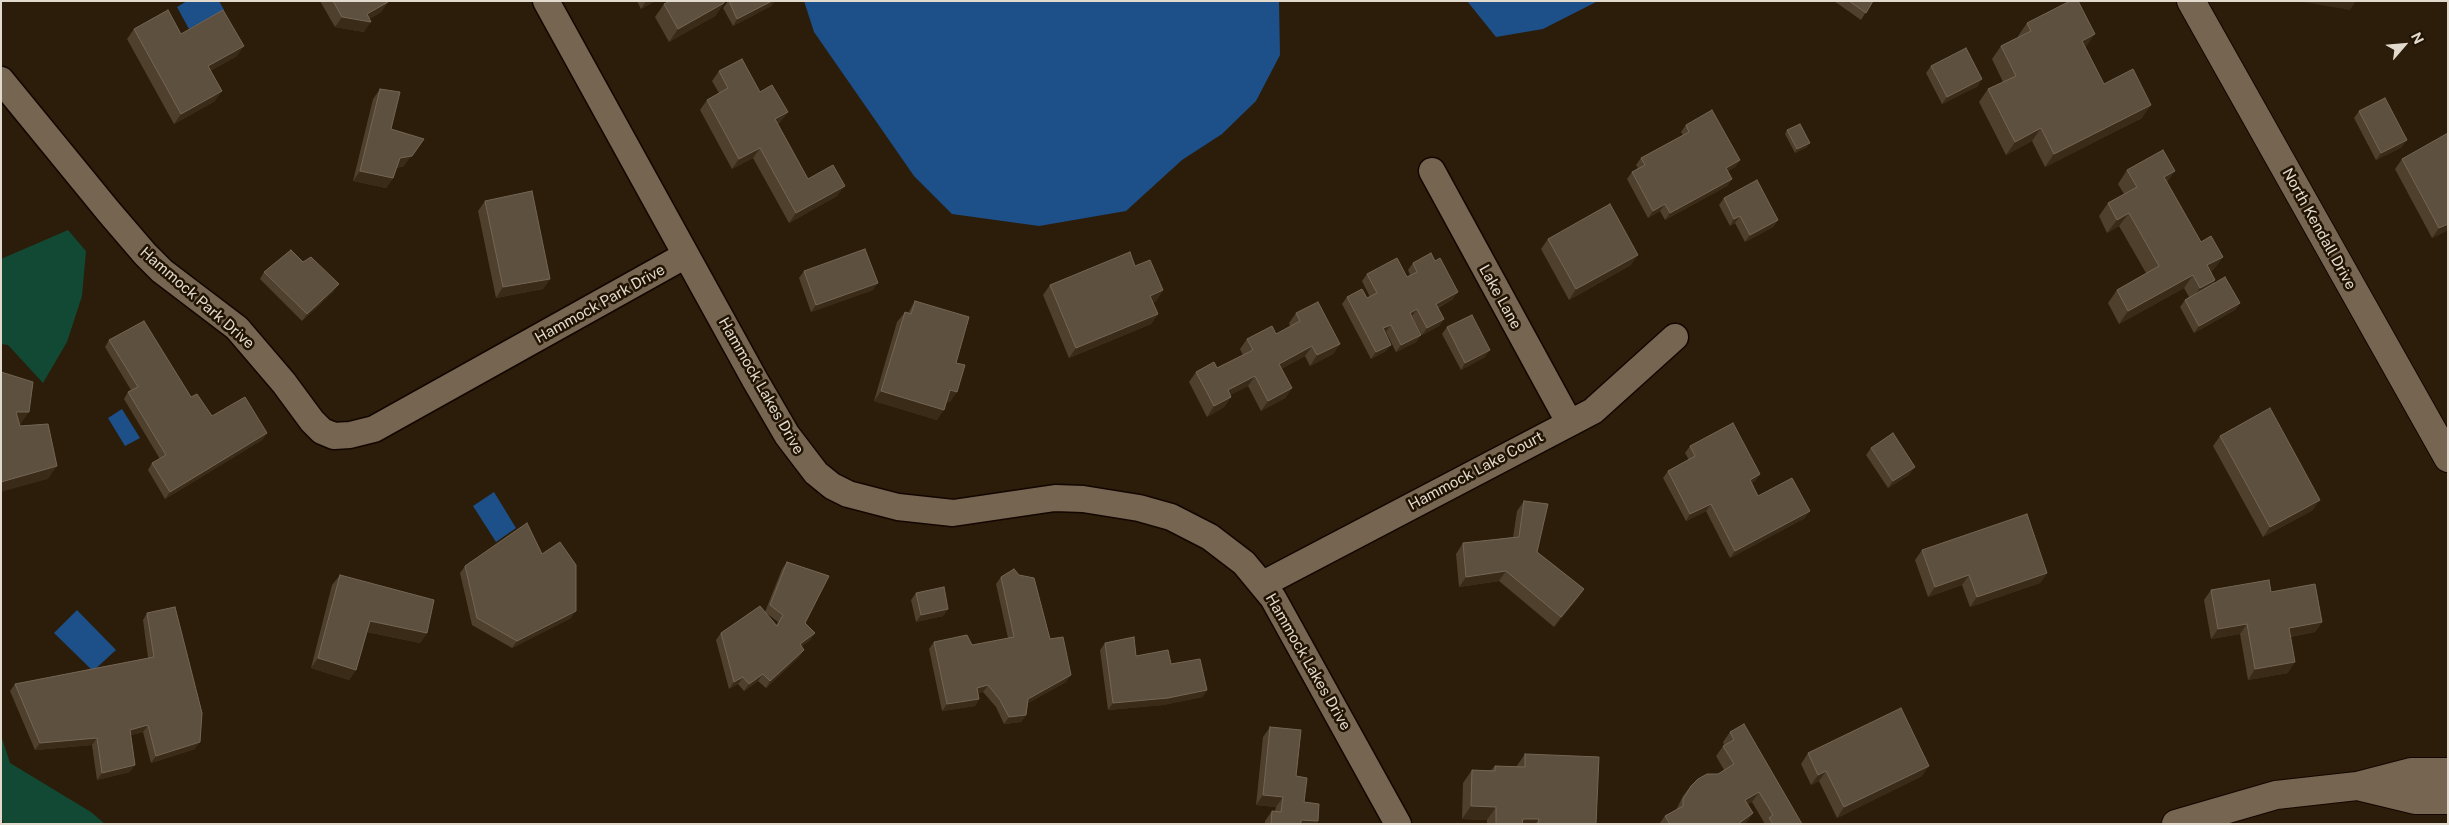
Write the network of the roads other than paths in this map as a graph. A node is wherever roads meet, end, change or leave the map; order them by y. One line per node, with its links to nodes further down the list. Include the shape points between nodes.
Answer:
1 (546, 1): 5 (street, Hammock Lakes Drive)
2 (2191, 1): 8 (street, North Kendall Drive)
3 (1, 80): 5 (street, Hammock Park Drive, via 145,254 237,328 312,421 322,431 334,436 374,429)
4 (1432, 171): 7 (street, Lake Lane)
5 (686, 256): 9 (street, Hammock Lakes Drive, via 787,435 804,459 832,486 867,500 931,512 968,512 1055,498 1139,508 1171,518 1210,538 1244,563)
6 (1675, 337): 7 (street, Hammock Lake Court, via 1593,411)
7 (1568, 422): 9 (street, Hammock Lake Court)
8 (2448, 458)
9 (1263, 584): 13 (street, Hammock Lakes Drive, via 1288,622)
10 (2448, 772): 11 (street, via 2411,772)
11 (2357, 786): 12 (street, via 2415,800); 14 (street, via 2276,795)
12 (2448, 800)
13 (1398, 824)
14 (2176, 824)

